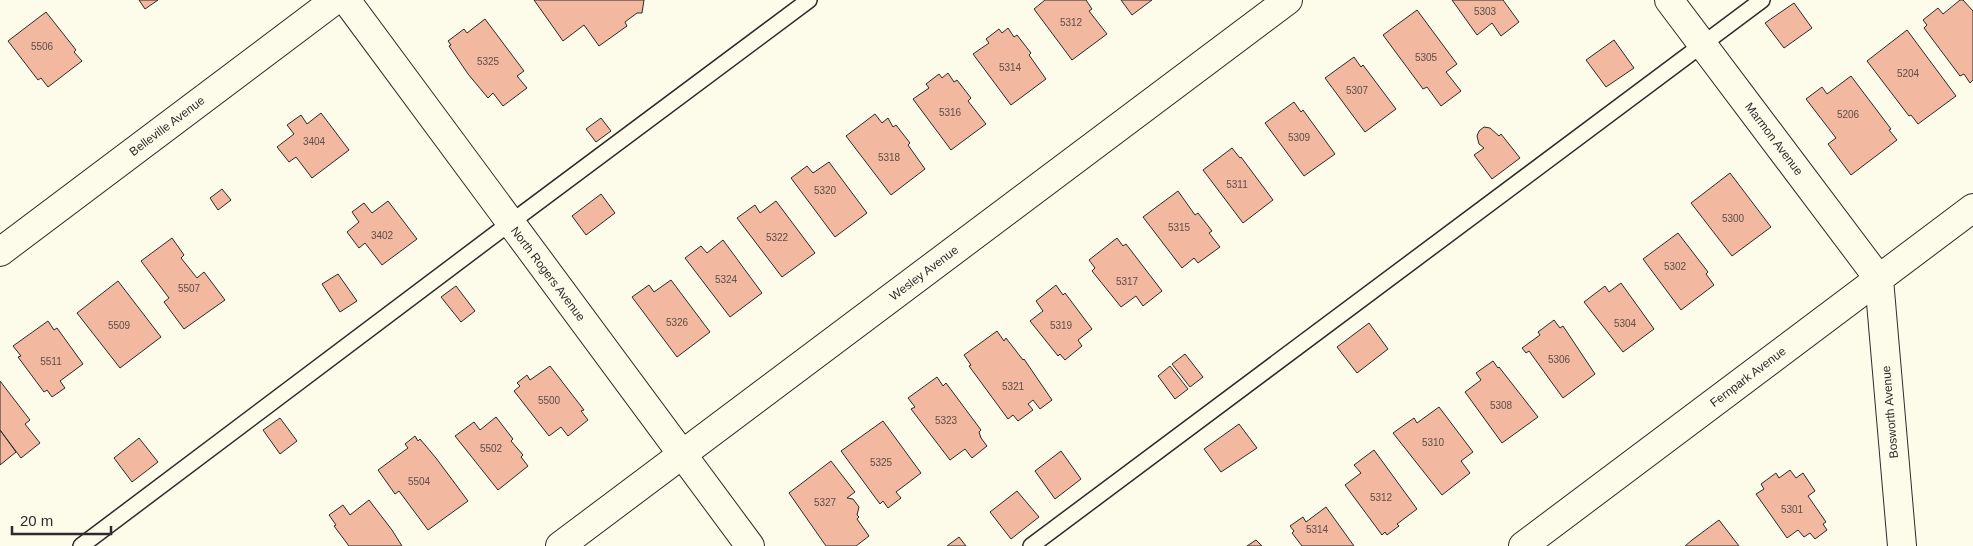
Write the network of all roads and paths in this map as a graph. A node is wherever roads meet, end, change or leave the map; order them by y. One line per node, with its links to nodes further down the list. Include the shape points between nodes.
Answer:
1 (335, 0): 10 (street, Belleville Avenue)
2 (346, 0): 9 (street, North Rogers Avenue)
3 (809, 0): 9 (lane)
4 (1288, 0): 12 (street, Wesley Avenue)
5 (1669, 0): 7 (street, Marmon Avenue)
6 (1762, 0): 7 (lane)
7 (1703, 44): 11 (street, Marmon Avenue); 16 (lane)
8 (1973, 208): 11 (street, Fernpark Avenue)
9 (510, 223): 12 (street, North Rogers Avenue); 13 (lane)
10 (0, 252)
11 (1879, 279): 17 (street, Fernpark Avenue); 18 (street, Bosworth Avenue)
12 (682, 455): 14 (street, Wesley Avenue); 15 (street, North Rogers Avenue)
13 (81, 546)
14 (560, 546)
15 (750, 546)
16 (1031, 546)
17 (1523, 546)
18 (1902, 546)

